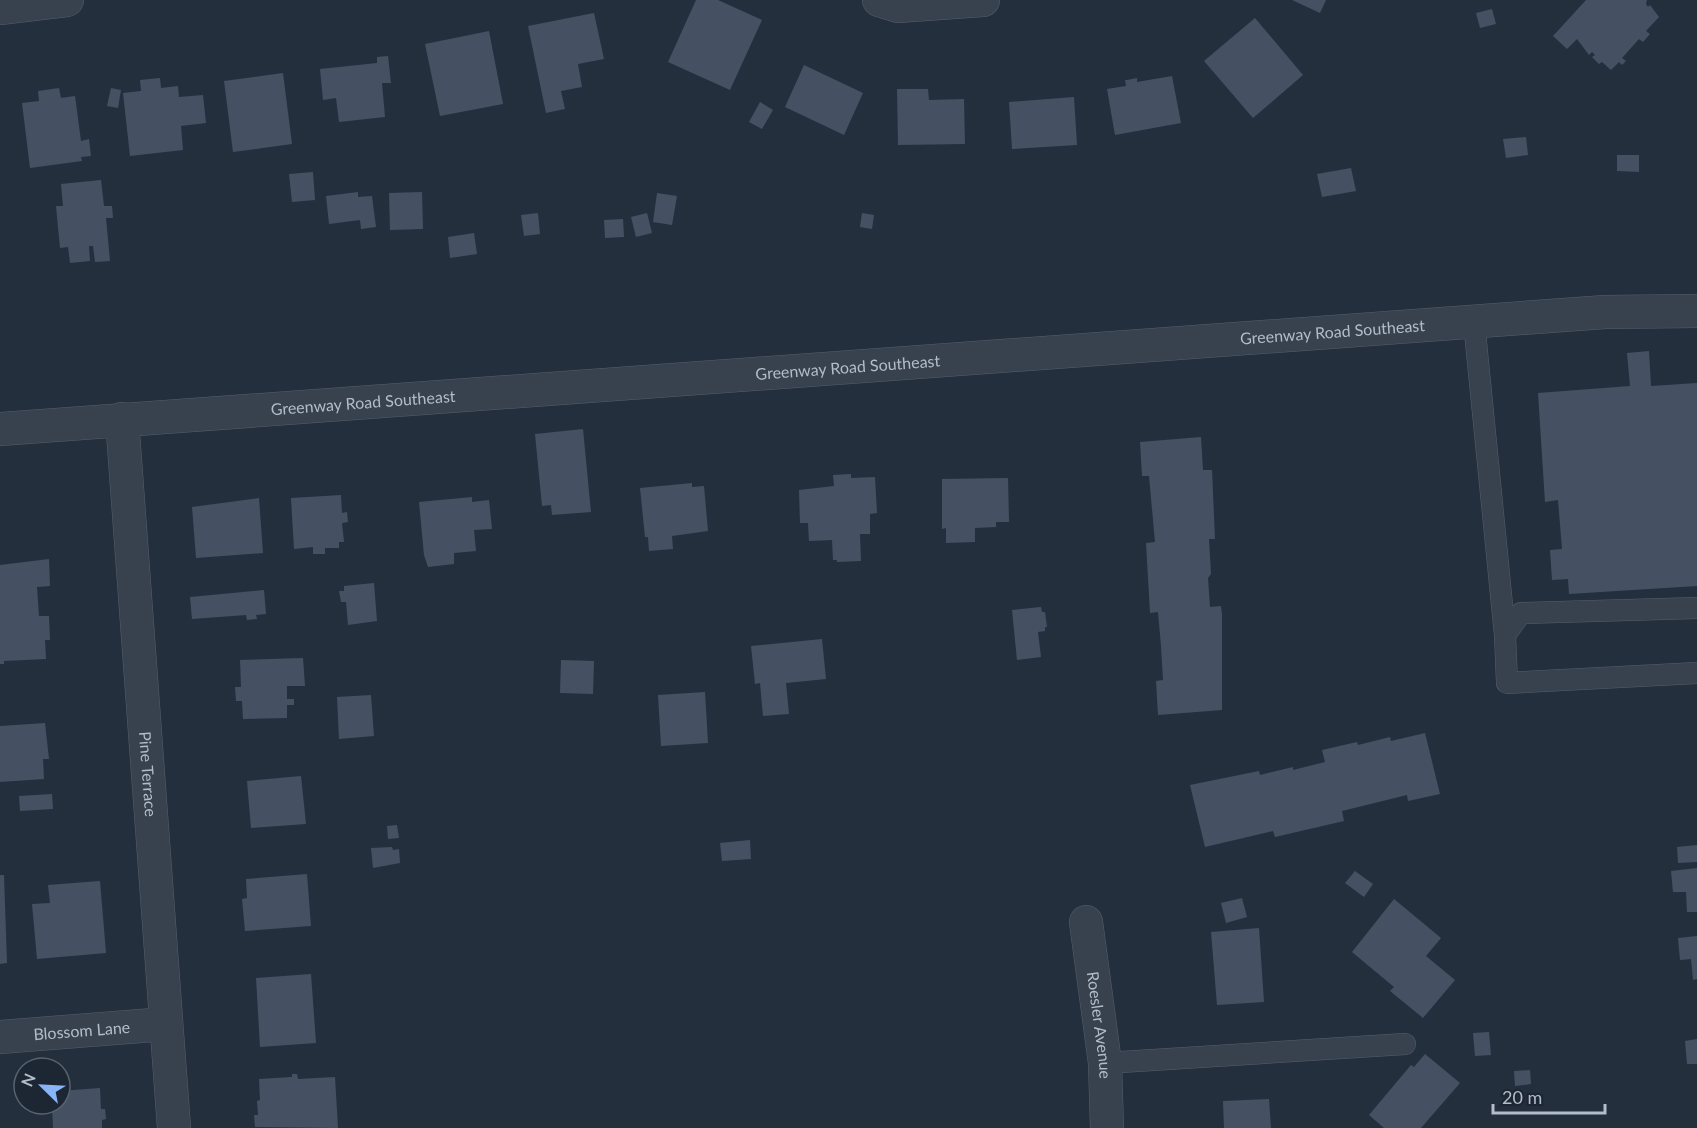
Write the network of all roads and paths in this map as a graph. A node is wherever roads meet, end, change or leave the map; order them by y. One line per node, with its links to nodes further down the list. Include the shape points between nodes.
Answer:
1 (67, 0): 4 (street)
2 (879, 0): 3 (street, via 898,6)
3 (983, 0)
4 (0, 8)
5 (1697, 311): 6 (street, Greenway Road Southeast, via 1605,312)
6 (1474, 322): 7 (street, Greenway Road Southeast); 10 (lane)
7 (123, 419): 8 (street, Greenway Road Southeast); 13 (street, Pine Terrace)
8 (0, 429)
9 (1697, 608): 10 (lane, via 1521,613)
10 (1505, 635): 11 (lane, via 1507,683)
11 (1697, 674)
12 (1086, 922): 16 (street, Roesler Avenue)
13 (166, 1024): 14 (street, Blossom Lane); 17 (street, Pine Terrace)
14 (0, 1038)
15 (1405, 1044): 16 (lane)
16 (1105, 1063): 18 (street, Roesler Avenue)
17 (174, 1128)
18 (1107, 1128)

